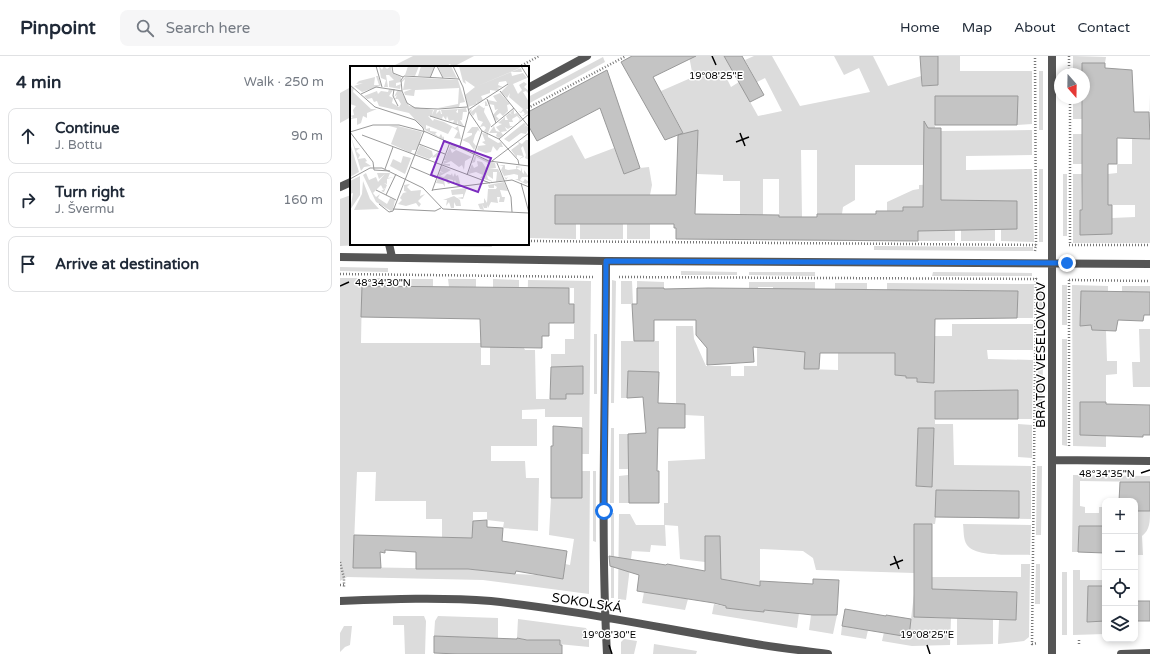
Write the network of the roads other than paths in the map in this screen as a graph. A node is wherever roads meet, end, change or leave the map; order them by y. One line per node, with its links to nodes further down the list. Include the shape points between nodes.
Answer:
1 (587, 56): 3 (street)
2 (1052, 56): 10 (street, BRATOV VESELOVCOV)
3 (529, 87)
4 (350, 182): 5 (street)
5 (340, 187)
6 (389, 245): 8 (street)
7 (340, 257): 8 (street)
8 (392, 257): 9 (street)
9 (606, 261): 10 (street); 15 (street)
10 (1052, 263): 11 (street); 12 (street, BRATOV VESELOVCOV)
11 (1150, 264)
12 (1053, 460): 13 (street); 19 (street, BRATOV VESELOVCOV)
13 (1150, 461)
14 (340, 602): 15 (street, SOKOLSKÁ, via 442,599 490,601)
15 (605, 617): 17 (street); 18 (street, SOKOLSKÁ)
16 (1150, 653): 20 (street)
17 (607, 654)
18 (828, 654)
19 (1052, 654)
20 (1121, 654)

